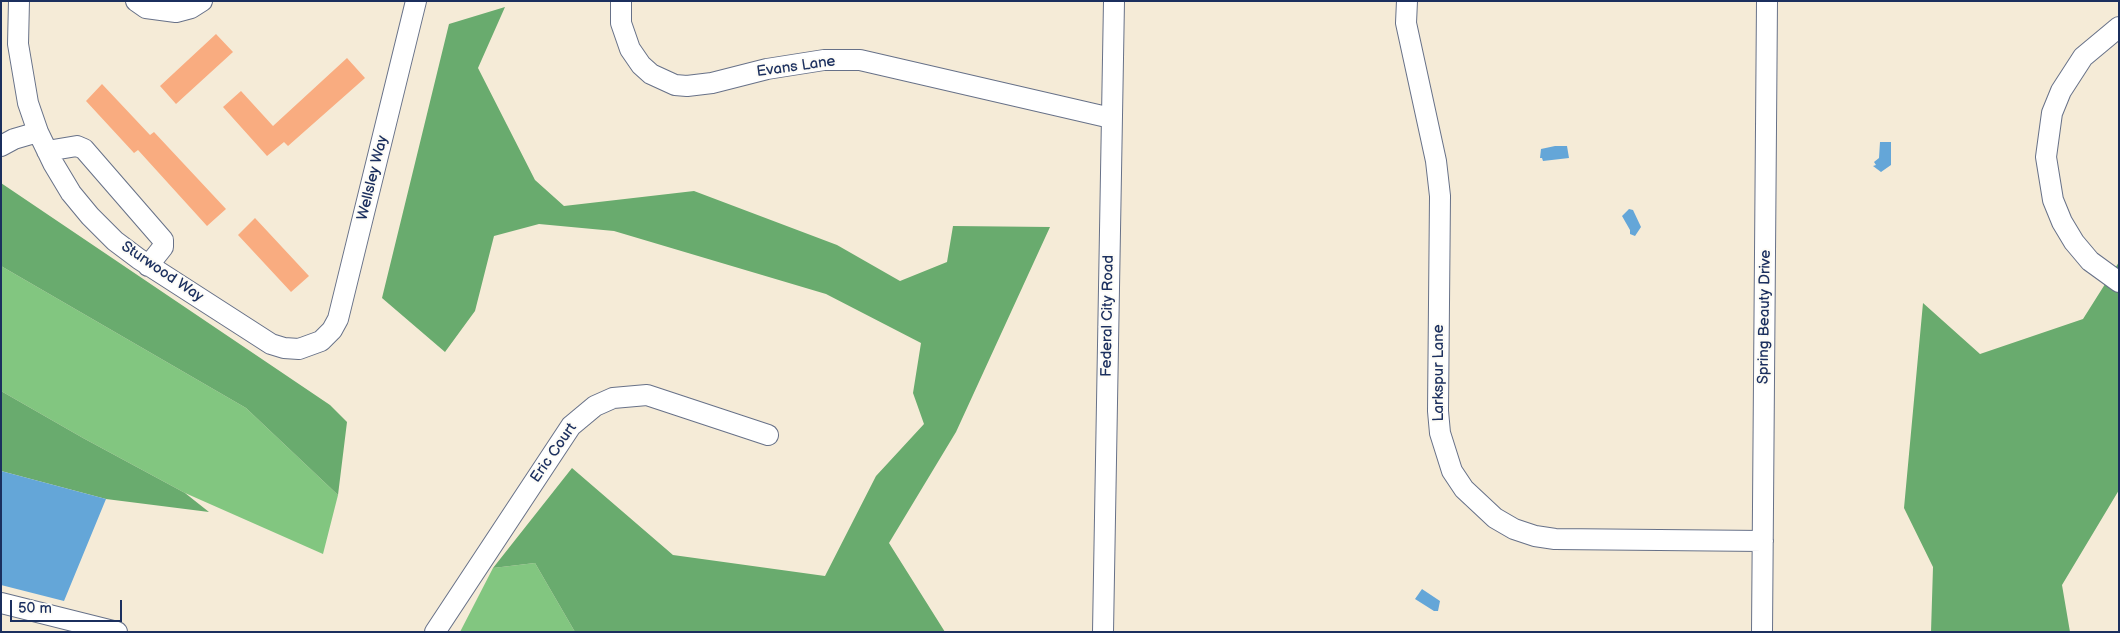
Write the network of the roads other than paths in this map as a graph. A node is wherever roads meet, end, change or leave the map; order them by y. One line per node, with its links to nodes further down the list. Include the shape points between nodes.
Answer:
1 (19, 1): 11 (street, Sturwood Way, via 18,44 22,74)
2 (136, 1): 3 (street, via 146,8 176,12)
3 (202, 1)
4 (416, 1): 16 (street, Wellsley Way, via 338,319 332,330)
5 (621, 1): 10 (street, Evans Lane, via 621,23 630,48 651,74 675,84 712,83 767,69 824,60 860,60)
6 (1114, 1): 10 (street, Federal City Road)
7 (1407, 1): 18 (street, Larkspur Lane, via 1406,23 1436,161 1440,196 1438,411 1440,433 1452,471 1464,489 1495,518 1536,536 1555,539)
8 (1767, 1): 18 (street, Spring Beauty Drive)
9 (2119, 27): 15 (street, via 2084,57 2061,91 2052,113 2046,157 2053,200 2062,222 2090,261)
10 (1111, 118): 22 (street, Federal City Road)
11 (38, 132): 12 (street); 13 (street, Sturwood Way)
12 (1, 146)
13 (47, 151): 14 (street, Sturwood Way, via 90,216 115,241); 14 (street, via 77,146 84,149 162,240 163,247)
14 (148, 266): 16 (street, Sturwood Way, via 271,344 292,349)
15 (2119, 282)
16 (313, 345)
17 (768, 435): 21 (street, Eric Court, via 647,395 613,398 595,406 571,426)
18 (1763, 541): 23 (street, Spring Beauty Drive)
19 (1, 603): 20 (street)
20 (117, 632)
21 (435, 632)
22 (1104, 632)
23 (1762, 632)

